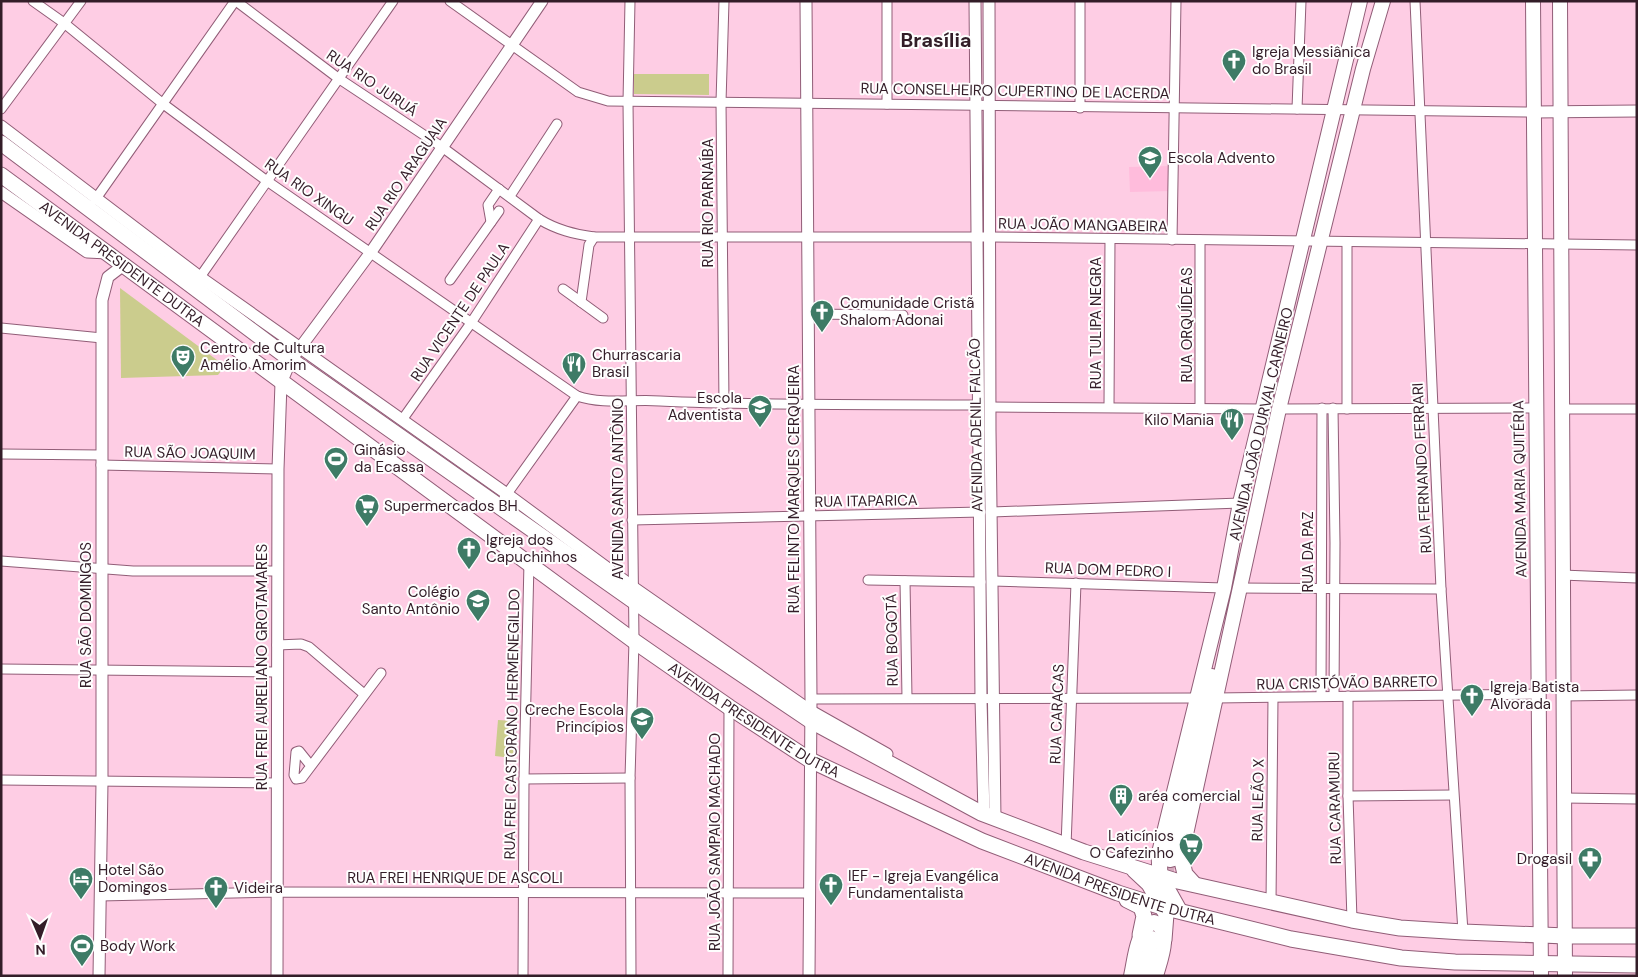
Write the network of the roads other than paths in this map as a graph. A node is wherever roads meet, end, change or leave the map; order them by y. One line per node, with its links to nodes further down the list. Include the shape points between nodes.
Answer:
1 (33, 1): 21 (street, RUA RIO XINGU)
2 (80, 1): 21 (street)
3 (235, 1): 25 (street, RUA RIO JURUÁ); 29 (street)
4 (393, 1): 25 (street)
5 (450, 1): 22 (street, RUA CONSELHEIRO CUPERTINO DE LACERDA)
6 (542, 1): 22 (street, RUA RIO ARAGUAIA)
7 (630, 1): 26 (street, AVENIDA SANTO ANTÔNIO)
8 (724, 1): 27 (street, RUA RIO PARNAÍBA)
9 (806, 1): 28 (street, RUA FELINTO MARQUES CERQUEIRA)
10 (887, 1): 30 (street)
11 (975, 1): 24 (street, AVENIDA ADENIL FALCÃO)
12 (989, 1): 23 (street, AVENIDA ADENIL FALCÃO)
13 (1080, 1): 33 (street)
14 (1176, 1): 34 (street)
15 (1301, 1): 35 (street)
16 (1362, 1): 37 (main road, AVENIDA JOÃO DURVAL CARNEIRO)
17 (1415, 1): 39 (street, RUA FERNANDO FERRARI)
18 (1533, 1): 41 (main road, AVENIDA MARIA QUITÉRIA)
19 (1560, 1): 42 (main road)
20 (1382, 3): 38 (main road, AVENIDA JOÃO DURVAL CARNEIRO)
21 (64, 23): 29 (street, RUA RIO XINGU); 36 (street)
22 (511, 45): 26 (street, RUA CONSELHEIRO CUPERTINO DE LACERDA, via 578,92 608,101); 46 (street, RUA RIO ARAGUAIA)
23 (989, 48): 24 (street); 32 (street, AVENIDA ADENIL FALCÃO)
24 (976, 49): 31 (street, AVENIDA ADENIL FALCÃO)
25 (338, 78): 46 (street, RUA RIO JURUÁ); 48 (street)
26 (628, 102): 27 (street, RUA CONSELHEIRO CUPERTINO DE LACERDA); 60 (street, AVENIDA SANTO ANTÔNIO)
27 (721, 102): 28 (street, RUA CONSELHEIRO CUPERTINO DE LACERDA); 61 (street, RUA RIO PARNAÍBA)
28 (806, 102): 30 (street, RUA CONSELHEIRO CUPERTINO DE LACERDA); 58 (street, RUA FELINTO MARQUES CERQUEIRA)
29 (162, 103): 48 (street, RUA RIO XINGU); 53 (street)
30 (887, 104): 31 (street, RUA CONSELHEIRO CUPERTINO DE LACERDA)
31 (976, 106): 32 (street, RUA CONSELHEIRO CUPERTINO DE LACERDA); 62 (street, AVENIDA ADENIL FALCÃO)
32 (989, 106): 33 (street, RUA CONSELHEIRO CUPERTINO DE LACERDA); 63 (street, AVENIDA ADENIL FALCÃO)
33 (1080, 108): 34 (street, RUA CONSELHEIRO CUPERTINO DE LACERDA)
34 (1174, 109): 35 (street, RUA CONSELHEIRO CUPERTINO DE LACERDA); 65 (street)
35 (1297, 109): 37 (street, RUA CONSELHEIRO CUPERTINO DE LACERDA)
36 (1, 110)
37 (1333, 110): 38 (street, RUA CONSELHEIRO CUPERTINO DE LACERDA); 67 (main road, AVENIDA JOÃO DURVAL CARNEIRO)
38 (1353, 110): 39 (street, RUA CONSELHEIRO CUPERTINO DE LACERDA); 68 (main road, AVENIDA JOÃO DURVAL CARNEIRO)
39 (1419, 111): 41 (street, RUA CONSELHEIRO CUPERTINO DE LACERDA); 70 (street, RUA FERNANDO FERRARI)
40 (1637, 111): 42 (street)
41 (1534, 112): 42 (street); 71 (main road, AVENIDA MARIA QUITÉRIA)
42 (1562, 112): 72 (main road)
43 (556, 124): 52 (street)
44 (1, 126): 53 (street, AVENIDA PRESIDENTE DUTRA)
45 (1, 143): 56 (highway, AVENIDA PRESIDENTE DUTRA)
46 (442, 147): 49 (street, RUA RIO JURUÁ); 75 (street, RUA RIO ARAGUAIA)
47 (1, 175): 50 (highway, AVENIDA PRESIDENTE DUTRA)
48 (267, 181): 75 (street, RUA RIO XINGU); 78 (street)
49 (499, 189): 52 (street, RUA RIO JURUÁ); 57 (street, via 488,205)
50 (25, 192): 51 (highway); 76 (highway, AVENIDA PRESIDENTE DUTRA)
51 (5, 195): 76 (street, via 87,252)
52 (510, 196): 55 (street, RUA RIO JURUÁ)
53 (95, 200): 74 (street, AVENIDA PRESIDENTE DUTRA)
54 (500, 211): 57 (street)
55 (539, 219): 59 (street, RUA RIO JURUÁ, via 569,233); 86 (street, RUA VICENTE DE PAULA)
56 (109, 222): 74 (highway); 81 (highway, AVENIDA PRESIDENTE DUTRA)
57 (491, 222): 79 (street)
58 (808, 236): 61 (street, RUA JOÃO MANGABEIRA); 62 (street, RUA JOÃO MANGABEIRA); 83 (street, RUA FELINTO MARQUES CERQUEIRA)
59 (594, 237): 60 (street, RUA RIO JURUÁ); 82 (street, via 589,245)
60 (630, 237): 61 (street, RUA JOÃO MANGABEIRA); 95 (street, AVENIDA SANTO ANTÔNIO)
61 (722, 237): 97 (street, RUA RIO PARNAÍBA)
62 (978, 237): 63 (street, RUA JOÃO MANGABEIRA); 89 (street, AVENIDA ADENIL FALCÃO)
63 (990, 237): 64 (street, RUA JOÃO MANGABEIRA); 89 (street, AVENIDA ADENIL FALCÃO)
64 (1110, 239): 65 (street, RUA JOÃO MANGABEIRA); 99 (street, RUA TULIPA NEGRA)
65 (1172, 240): 66 (street, RUA JOÃO MANGABEIRA)
66 (1200, 240): 67 (street, RUA JOÃO MANGABEIRA); 103 (street, RUA ORQUÍDEAS)
67 (1302, 241): 68 (street, RUA JOÃO MANGABEIRA); 104 (main road, AVENIDA JOÃO DURVAL CARNEIRO)
68 (1321, 242): 69 (street, RUA JOÃO MANGABEIRA); 105 (main road, AVENIDA JOÃO DURVAL CARNEIRO)
69 (1347, 242): 70 (street, RUA JOÃO MANGABEIRA); 106 (street)
70 (1425, 242): 71 (street, RUA JOÃO MANGABEIRA); 109 (street, RUA FERNANDO FERRARI)
71 (1536, 244): 72 (street, RUA JOÃO MANGABEIRA); 102 (main road, AVENIDA MARIA QUITÉRIA)
72 (1561, 244): 73 (street); 107 (main road)
73 (1637, 244)
74 (157, 245): 78 (street, AVENIDA PRESIDENTE DUTRA)
75 (371, 252): 86 (street, RUA RIO XINGU); 90 (street, RUA RIO ARAGUAIA)
76 (110, 253): 77 (highway, AVENIDA PRESIDENTE DUTRA)
77 (125, 264): 88 (street, RUA SÃO DOMINGOS, via 110,274 105,284); 92 (highway, AVENIDA PRESIDENTE DUTRA)
78 (200, 277): 81 (street, AVENIDA PRESIDENTE DUTRA)
79 (450, 280)
80 (563, 289): 82 (street)
81 (220, 299): 90 (street, AVENIDA PRESIDENTE DUTRA); 91 (highway, AVENIDA PRESIDENTE DUTRA)
82 (581, 302): 85 (street)
83 (809, 314): 84 (street); 96 (street, RUA FELINTO MARQUES CERQUEIRA)
84 (903, 315)
85 (603, 318)
86 (471, 323): 94 (street, RUA RIO XINGU); 110 (street, RUA VICENTE DE PAULA)
87 (1, 328): 88 (street)
88 (102, 338): 112 (street, RUA SÃO DOMINGOS)
89 (984, 346): 98 (street, AVENIDA ADENIL FALCÃO)
90 (300, 347): 91 (street, RUA RIO ARAGUAIA); 93 (street, AVENIDA PRESIDENTE DUTRA)
91 (291, 360): 92 (street, RUA FREI AURELIANO GROTAMARES); 93 (highway, AVENIDA PRESIDENTE DUTRA)
92 (281, 383): 114 (street, RUA FREI AURELIANO GROTAMARES); 123 (highway, AVENIDA PRESIDENTE DUTRA)
93 (352, 394): 110 (street, AVENIDA PRESIDENTE DUTRA); 113 (highway, AVENIDA PRESIDENTE DUTRA)
94 (577, 396): 95 (street, via 606,402); 115 (street)
95 (631, 399): 97 (street); 119 (street, AVENIDA SANTO ANTÔNIO)
96 (808, 403): 97 (street); 98 (street); 118 (street, RUA FELINTO MARQUES CERQUEIRA)
97 (724, 404)
98 (985, 406): 99 (street); 117 (street, AVENIDA ADENIL FALCÃO)
99 (1109, 407): 103 (street)
100 (1322, 408): 101 (street); 105 (street); 120 (street, RUA DA PAZ)
101 (1333, 408): 106 (street); 121 (street, RUA DA PAZ)
102 (1535, 408): 109 (street); 146 (main road, AVENIDA MARIA QUITÉRIA)
103 (1200, 409): 104 (street)
104 (1262, 409): 116 (main road, AVENIDA JOÃO DURVAL CARNEIRO)
105 (1279, 409): 133 (main road, AVENIDA JOÃO DURVAL CARNEIRO)
106 (1347, 409): 109 (street)
107 (1561, 409): 108 (street); 126 (main road)
108 (1637, 409)
109 (1433, 410): 136 (street, RUA FERNANDO FERRARI)
110 (402, 420): 113 (street, AVENIDA PRESIDENTE DUTRA)
111 (1, 454): 112 (street, RUA SÃO JOAQUIM)
112 (101, 460): 114 (street, RUA SÃO JOAQUIM); 124 (street, RUA SÃO DOMINGOS)
113 (456, 468): 115 (highway, AVENIDA PRESIDENTE DUTRA)
114 (278, 469): 125 (street, RUA FREI AURELIANO GROTAMARES)
115 (503, 500): 137 (highway, AVENIDA PRESIDENTE DUTRA)
116 (1240, 503): 117 (street, RUA ITAPARICA); 132 (main road, AVENIDA JOÃO DURVAL CARNEIRO)
117 (986, 512): 118 (street, RUA ITAPARICA); 130 (street, AVENIDA ADENIL FALCÃO)
118 (808, 516): 119 (street, RUA ITAPARICA); 158 (street, RUA FELINTO MARQUES CERQUEIRA)
119 (632, 520): 137 (street, AVENIDA SANTO ANTÔNIO)
120 (1322, 543): 121 (street); 134 (street, RUA DA PAZ)
121 (1336, 543): 135 (street, RUA DA PAZ)
122 (1, 561): 124 (street)
123 (529, 562): 139 (highway, AVENIDA PRESIDENTE DUTRA); 165 (street, RUA FREI CASTORANO HERMENEGILDO)
124 (101, 567): 125 (street, via 133,571); 142 (street, RUA SÃO DOMINGOS)
125 (277, 571): 140 (street, RUA FREI AURELIANO GROTAMARES)
126 (1562, 575): 127 (street); 152 (main road)
127 (1637, 578)
128 (868, 580): 129 (street, RUA DOM PEDRO I)
129 (905, 581): 130 (street, RUA DOM PEDRO I); 153 (street, RUA BOGOTÁ)
130 (987, 581): 131 (street, RUA DOM PEDRO I); 154 (street, AVENIDA ADENIL FALCÃO)
131 (1076, 583): 132 (street, RUA DOM PEDRO I); 159 (street, RUA CARACAS)
132 (1224, 588): 138 (main road); 155 (main road, AVENIDA JOÃO DURVAL CARNEIRO)
133 (1239, 588): 134 (street); 138 (main road); 156 (main road, AVENIDA JOÃO DURVAL CARNEIRO)
134 (1322, 588): 135 (street); 148 (street, RUA DA PAZ)
135 (1336, 588): 136 (street); 149 (street, RUA DA PAZ)
136 (1441, 589): 151 (street, RUA FERNANDO FERRARI)
137 (633, 594): 139 (street, AVENIDA SANTO ANTÔNIO); 161 (highway, AVENIDA PRESIDENTE DUTRA)
138 (1229, 602): 176 (main road)
139 (634, 641): 160 (highway, AVENIDA PRESIDENTE DUTRA); 164 (street, AVENIDA SANTO ANTÔNIO)
140 (277, 645): 143 (street, RUA FREI AURELIANO GROTAMARES); 145 (street, via 309,647)
141 (1, 669): 142 (street)
142 (102, 670): 143 (street); 167 (street, RUA SÃO DOMINGOS)
143 (277, 672): 168 (street, RUA FREI AURELIANO GROTAMARES)
144 (381, 673): 145 (street)
145 (364, 694): 163 (street)
146 (1539, 694): 151 (street, RUA CRISTÓVÃO BARRETO); 173 (main road, AVENIDA MARIA QUITÉRIA)
147 (1637, 695): 152 (street)
148 (1321, 696): 149 (street, RUA CRISTÓVÃO BARRETO); 157 (street, RUA CRISTÓVÃO BARRETO)
149 (1334, 696): 150 (street, RUA CRISTÓVÃO BARRETO)
150 (1348, 696): 151 (street, RUA CRISTÓVÃO BARRETO); 170 (street, RUA CARAMURU)
151 (1448, 696): 169 (street, RUA FERNANDO FERRARI)
152 (1563, 696): 172 (main road)
153 (906, 698): 154 (street); 158 (street)
154 (987, 698): 159 (street); 174 (street, AVENIDA ADENIL FALCÃO)
155 (1195, 698): 159 (street); 176 (main road, AVENIDA JOÃO DURVAL CARNEIRO)
156 (1216, 698): 157 (street, RUA CRISTÓVÃO BARRETO); 176 (main road, AVENIDA JOÃO DURVAL CARNEIRO)
157 (1273, 698): 187 (street, RUA LEÃO X)
158 (811, 699): 161 (street, RUA FELINTO MARQUES CERQUEIRA)
159 (1070, 700): 175 (street, RUA CARACAS)
160 (729, 707): 162 (highway, AVENIDA PRESIDENTE DUTRA); 183 (street, RUA JOÃO SAMPAIO MACHADO)
161 (811, 716): 162 (street, RUA FELINTO MARQUES CERQUEIRA); 174 (highway, AVENIDA PRESIDENTE DUTRA)
162 (810, 760): 184 (street, RUA FELINTO MARQUES CERQUEIRA); 185 (highway, AVENIDA PRESIDENTE DUTRA, via 982,841)
163 (311, 766)
164 (630, 778): 165 (street); 182 (street, AVENIDA SANTO ANTÔNIO)
165 (524, 779): 180 (street, RUA FREI CASTORANO HERMENEGILDO)
166 (1, 780): 167 (street)
167 (102, 782): 168 (street); 186 (street, RUA SÃO DOMINGOS)
168 (277, 783): 181 (street, RUA FREI AURELIANO GROTAMARES)
169 (1453, 795): 170 (street); 192 (street, RUA FERNANDO FERRARI)
170 (1348, 796): 191 (street, RUA CARAMURU)
171 (1637, 799): 172 (street)
172 (1564, 805): 173 (main road, via 1552,816); 194 (main road)
173 (1541, 813): 193 (main road, AVENIDA MARIA QUITÉRIA)
174 (987, 816): 175 (highway, AVENIDA PRESIDENTE DUTRA)
175 (1066, 846): 177 (highway, AVENIDA PRESIDENTE DUTRA)
176 (1171, 853): 177 (highway); 178 (highway); 179 (highway)
177 (1132, 866): 178 (highway, AVENIDA PRESIDENTE DUTRA); 188 (highway, via 1149,884)
178 (1160, 876): 179 (highway, AVENIDA PRESIDENTE DUTRA); 189 (highway)
179 (1194, 884): 187 (highway, AVENIDA PRESIDENTE DUTRA)
180 (523, 891): 181 (street, RUA FREI HENRIQUE DE ASCOLI); 182 (street, RUA FREI HENRIQUE DE ASCOLI); 203 (street, RUA FREI CASTORANO HERMENEGILDO)
181 (277, 892): 186 (street, RUA FREI HENRIQUE DE ASCOLI); 202 (street, RUA FREI AURELIANO GROTAMARES)
182 (631, 893): 183 (street, RUA FREI HENRIQUE DE ASCOLI); 204 (street, AVENIDA SANTO ANTÔNIO)
183 (729, 893): 184 (street, RUA FREI HENRIQUE DE ASCOLI); 205 (street, RUA JOÃO SAMPAIO MACHADO)
184 (810, 893): 206 (street, RUA FELINTO MARQUES CERQUEIRA)
185 (1118, 893): 188 (highway, AVENIDA PRESIDENTE DUTRA); 196 (highway, via 1141,907)
186 (100, 896): 201 (street, RUA SÃO DOMINGOS)
187 (1271, 903): 191 (highway, AVENIDA PRESIDENTE DUTRA)
188 (1162, 907): 189 (highway, AVENIDA PRESIDENTE DUTRA); 196 (highway, via 1166,914)
189 (1179, 910): 190 (highway, AVENIDA PRESIDENTE DUTRA)
190 (1196, 916): 196 (highway); 199 (highway, AVENIDA PRESIDENTE DUTRA, via 1291,939 1401,958)
191 (1352, 920): 192 (highway, AVENIDA PRESIDENTE DUTRA, via 1400,928)
192 (1463, 932): 193 (highway, AVENIDA PRESIDENTE DUTRA)
193 (1541, 936): 194 (highway, AVENIDA PRESIDENTE DUTRA); 199 (main road, AVENIDA MARIA QUITÉRIA)
194 (1566, 936): 195 (highway, AVENIDA PRESIDENTE DUTRA); 200 (main road)
195 (1637, 936)
196 (1152, 938): 197 (main road); 207 (main road); 208 (main road)
197 (1161, 956): 209 (main road); 210 (street)
198 (1637, 965): 200 (highway, AVENIDA PRESIDENTE DUTRA)
199 (1541, 970): 200 (highway, AVENIDA PRESIDENTE DUTRA)
200 (1565, 970)
201 (99, 976)
202 (277, 976)
203 (523, 976)
204 (631, 976)
205 (728, 976)
206 (810, 976)
207 (1131, 976)
208 (1144, 976)
209 (1156, 976)
210 (1161, 976)

